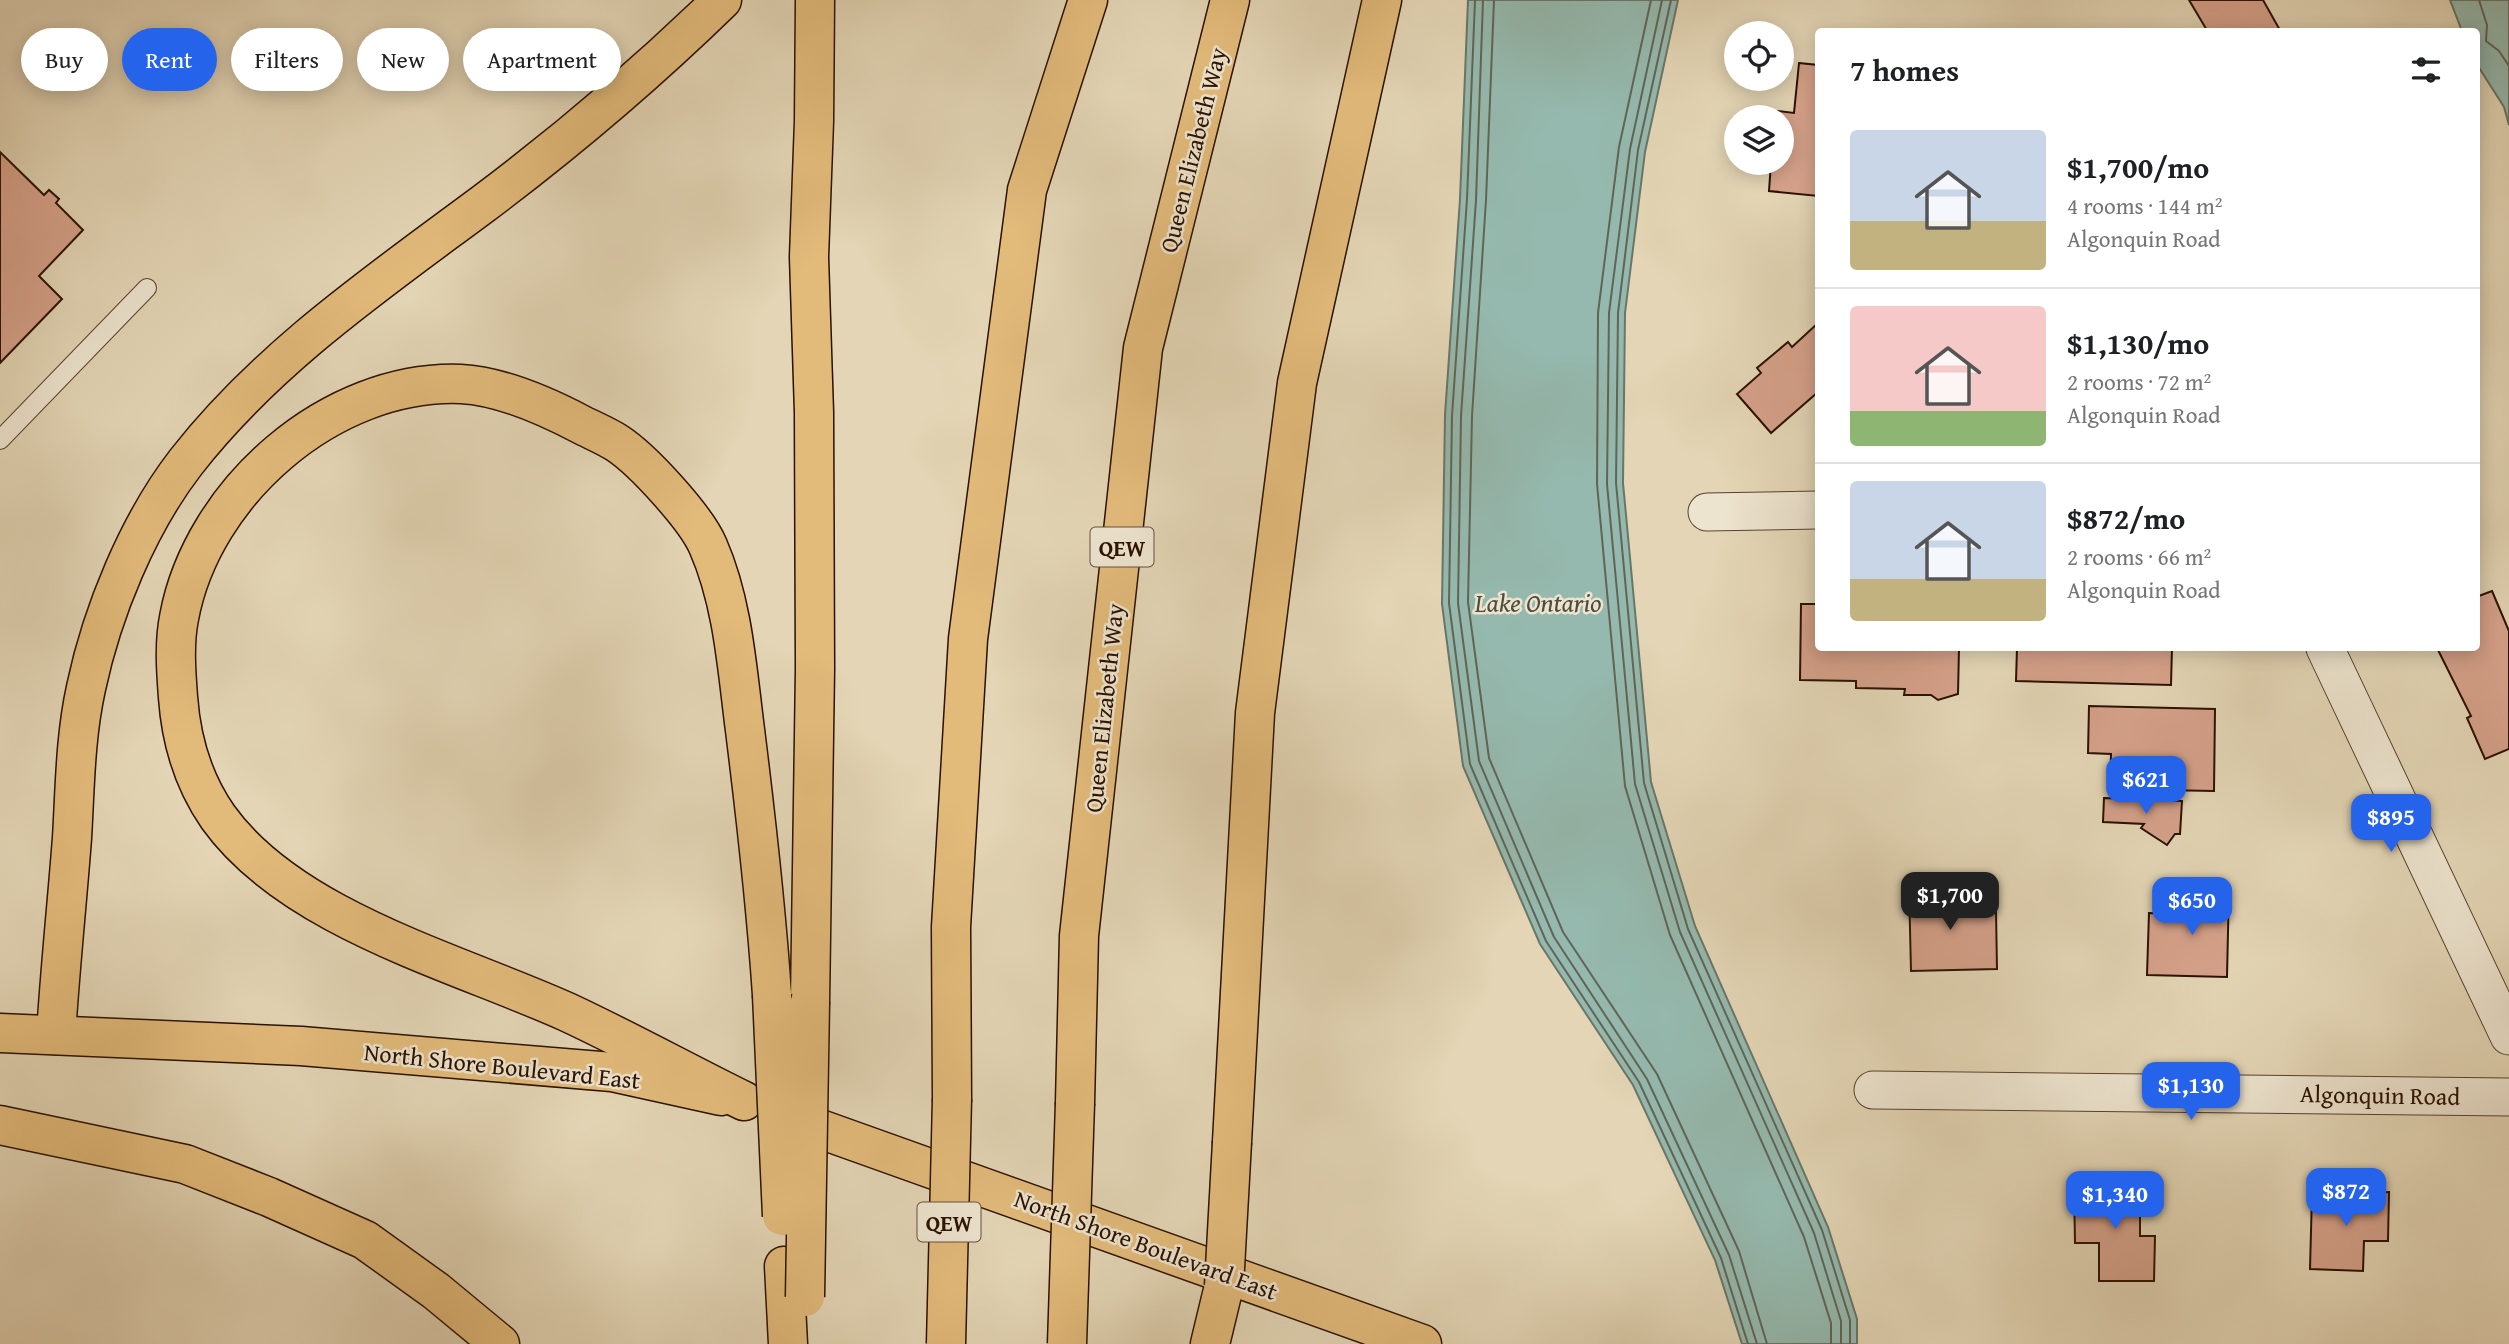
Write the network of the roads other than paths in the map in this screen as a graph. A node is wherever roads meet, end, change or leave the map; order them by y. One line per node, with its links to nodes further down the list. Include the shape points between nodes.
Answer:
1 (722, 0): 12 (main road, via 582,127 307,339 240,401 185,463 140,536 108,610 86,688 75,763)
2 (815, 0): 18 (main road, bridge, via 809,257 815,656 810,1002)
3 (1088, 0): 23 (main road, QEW, bridge, via 1027,190 968,639 951,927)
4 (1230, 0): 24 (main road, Queen Elizabeth Way / QEW, bridge, via 1143,348 1079,936)
5 (1381, 0): 19 (main road, bridge, via 1297,383 1255,713)
6 (147, 288): 7 (lane)
7 (0, 440)
8 (1815, 510): 9 (street)
9 (1707, 512)
10 (2326, 651): 13 (street)
11 (0, 1033): 12 (main road, North Shore Boulevard East)
12 (56, 1035): 16 (main road, North Shore Boulevard East, via 301,1046 612,1072)
13 (2509, 1036)
14 (1873, 1090): 15 (street, Algonquin Road)
15 (2509, 1097)
16 (744, 1101): 18 (main road, bridge, via 568,1013 317,903 254,856 219,817 191,770 179,718 179,617 220,518 255,475 295,438 334,413 400,390 462,384 521,397 620,445 687,512 708,545 732,625 766,902); 27 (main road, North Shore Boulevard East)
17 (0, 1125): 20 (main road, via 185,1164 269,1197 365,1240)
18 (794, 1281): 21 (main road); 22 (main road)
19 (1224, 1286): 25 (main road); 26 (main road)
20 (500, 1344)
21 (788, 1344)
22 (804, 1344)
23 (946, 1344)
24 (1067, 1344)
25 (1209, 1344)
26 (1232, 1344)
27 (1422, 1344)

